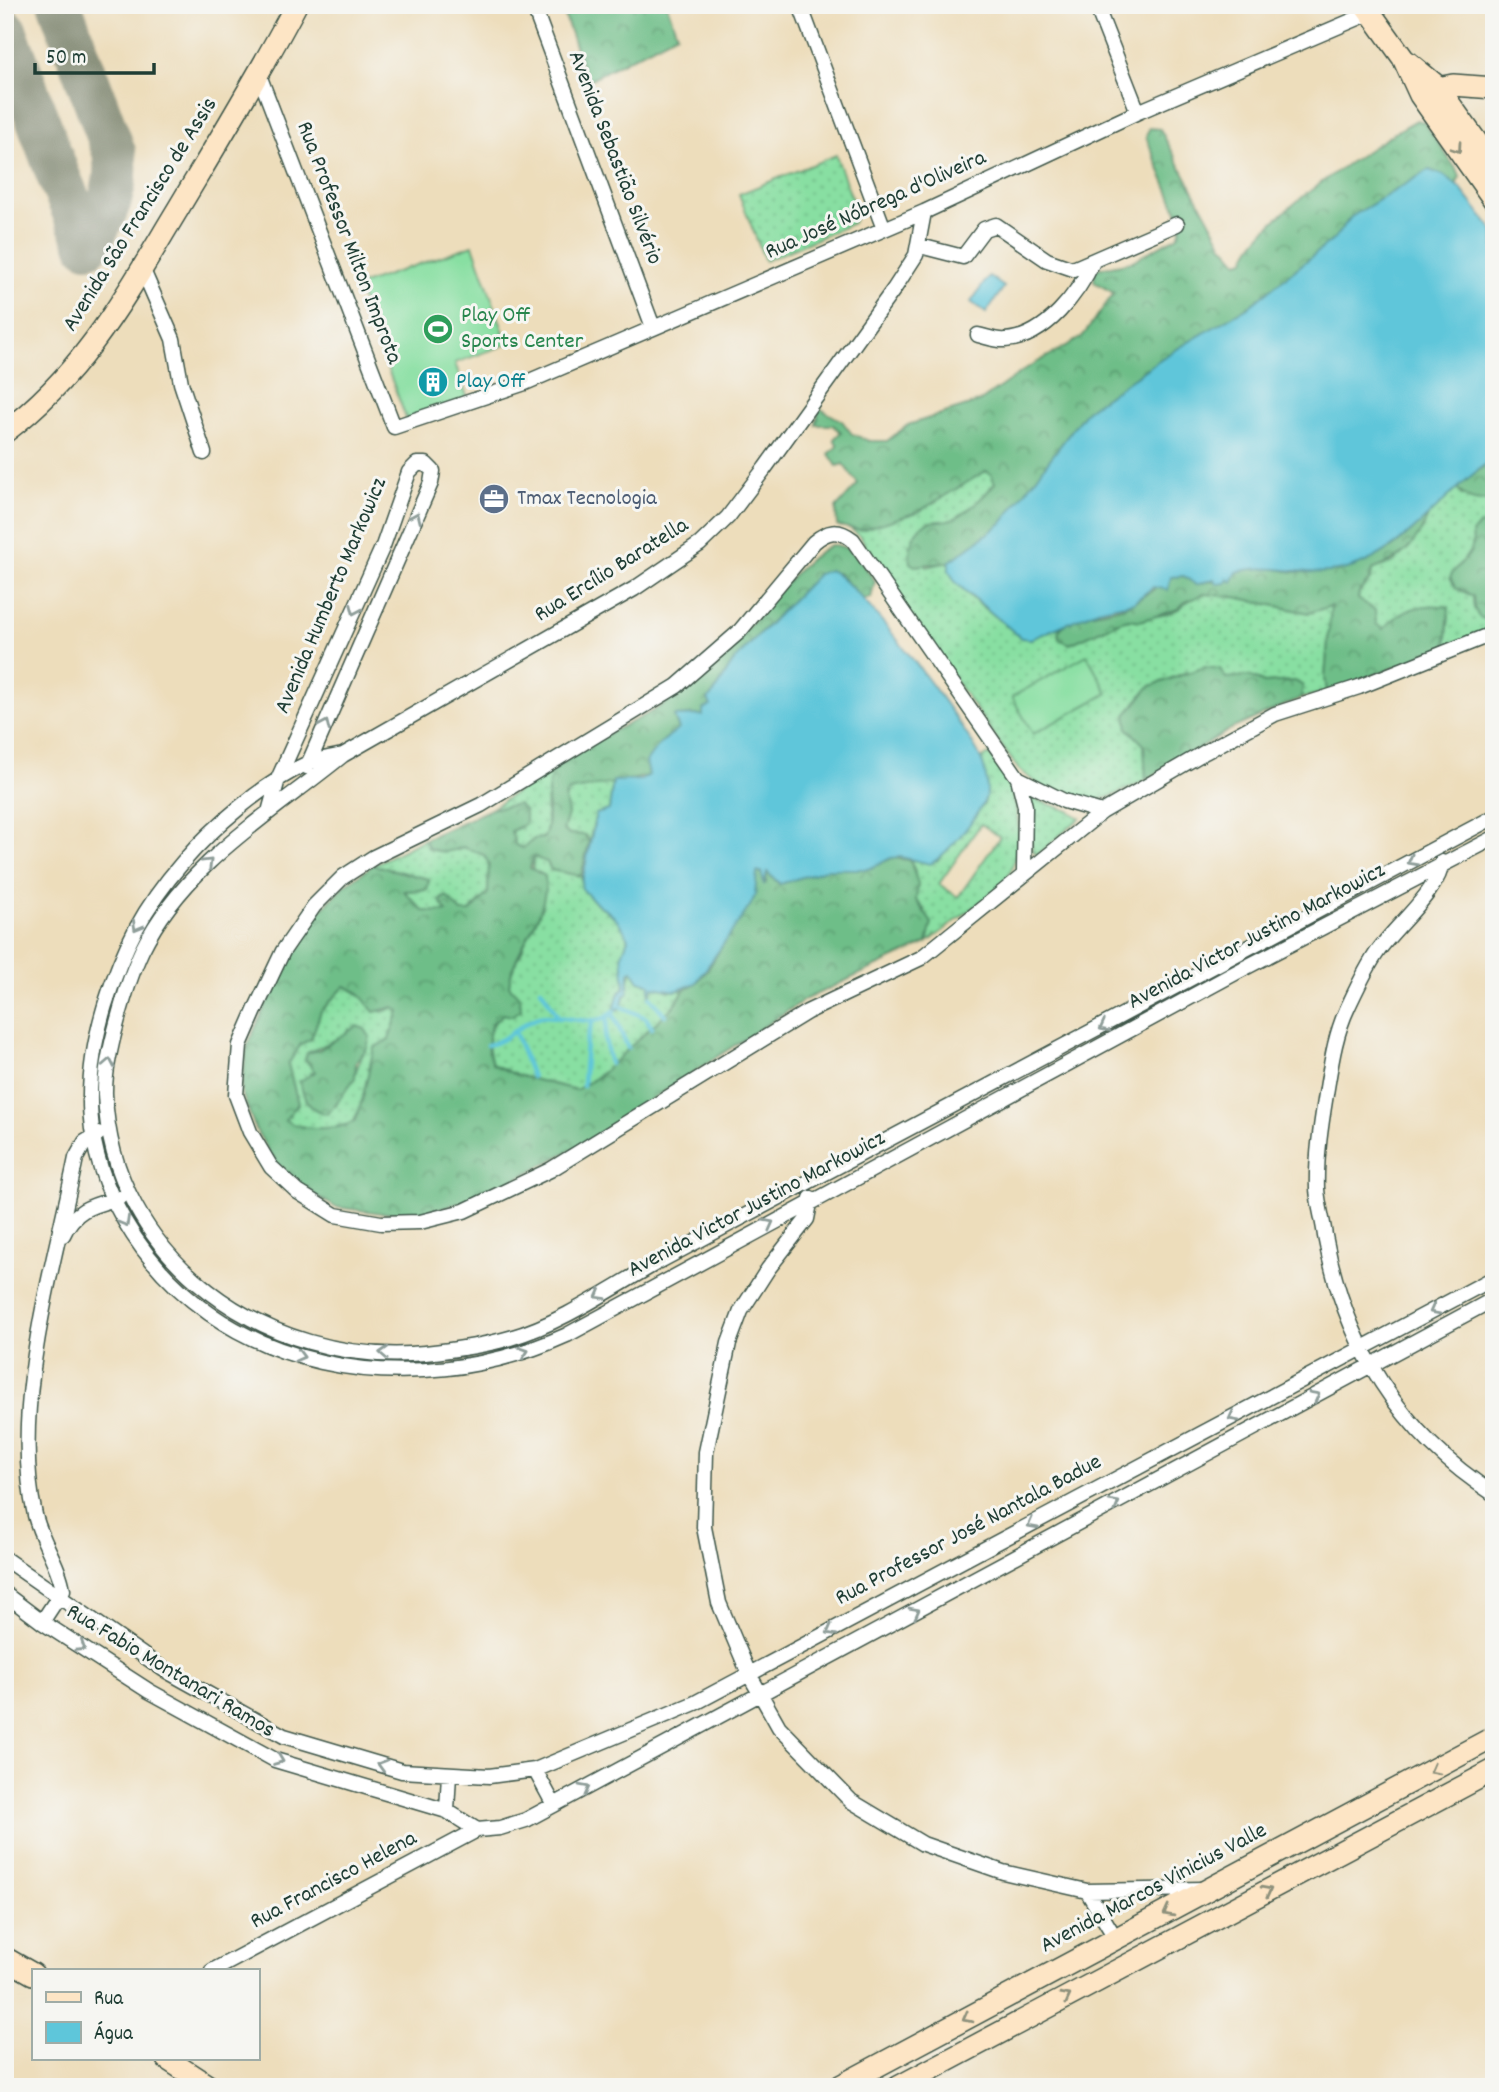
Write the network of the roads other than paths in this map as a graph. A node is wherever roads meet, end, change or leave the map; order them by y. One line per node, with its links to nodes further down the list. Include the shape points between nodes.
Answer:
1 (296, 5): 6 (street, Avenida São Francisco de Assis)
2 (533, 5): 18 (street, Avenida Sebastião Silvério)
3 (800, 5): 14 (street)
4 (1096, 5): 9 (street)
5 (1368, 9): 8 (street); 9 (street, Rua José Nóbrega d'Oliveira)
6 (259, 75): 17 (street, Avenida São Francisco de Assis); 20 (street, Rua Professor Milton Improta)
7 (1494, 88): 8 (street)
8 (1429, 90): 10 (street); 11 (street, one-way to 11)
9 (1138, 112): 12 (street, Rua José Nóbrega d'Oliveira)
10 (1494, 166)
11 (1494, 200)
12 (924, 212): 14 (street, Rua José Nóbrega d'Oliveira); 15 (street, Rua Ercílio Baratella)
13 (1177, 224): 16 (street)
14 (884, 229): 18 (street, Rua José Nóbrega d'Oliveira)
15 (920, 246): 16 (street, via 963,257 988,226 996,225 1066,269); 24 (street, Rua Ercílio Baratella, via 765,468 728,517 700,544 634,589)
16 (1094, 260): 19 (street, via 1072,300 1045,321 1003,341)
17 (142, 268): 21 (street, Avenida São Francisco de Assis, via 101,336 62,381); 22 (street, via 173,339 181,383)
18 (653, 327): 20 (street, Rua José Nóbrega d'Oliveira, via 525,383)
19 (978, 335)
20 (394, 427)
21 (5, 432)
22 (204, 453)
23 (1494, 633): 29 (street, via 1359,687 1275,714)
24 (343, 755): 25 (street, Avenida Victor Justino Markowicz); 28 (street, Avenida Victor Justino Markowicz)
25 (309, 763): 27 (street, Avenida Victor Justino Markowicz); 27 (street, Avenida Humberto Markowicz, one-way to 27, via 431,483 433,471 426,464 409,471 383,546); 28 (street, Avenida Humberto Markowicz)
26 (1018, 778): 29 (street, via 1064,801); 35 (street, via 1025,806); 35 (street, via 853,540 840,533 825,533 739,632 677,686 481,805 343,877 314,906 283,951 240,1045 236,1095 250,1132 271,1167 298,1192 335,1215 381,1223 420,1222 464,1211 550,1170 807,1012 921,958)
27 (278, 779): 30 (street, Avenida Humberto Markowicz); 37 (street, Avenida Victor Justino Markowicz, one-way to 37, via 200,842 158,891 135,927 120,956 94,1046 88,1098)
28 (301, 789): 30 (street, Avenida Victor Justino Markowicz)
29 (1102, 812): 35 (street)
30 (269, 813): 36 (street, Avenida Victor Justino Markowicz, one-way to 30, via 105,1097 110,1058 142,950 205,865)
31 (1494, 817): 33 (street, Avenida Victor Justino Markowicz)
32 (1494, 838): 34 (street, Avenida Victor Justino Markowicz)
33 (1436, 848): 34 (street); 38 (street, Avenida Victor Justino Markowicz, one-way to 38)
34 (1443, 863): 41 (street, Avenida Victor Justino Markowicz); 45 (street, via 1433,886 1378,951 1347,1009 1334,1047 1320,1129 1317,1190 1344,1311)
35 (1024, 872)
36 (110, 1131): 37 (street); 39 (street, Avenida Victor Justino Markowicz)
37 (92, 1136): 40 (street, Avenida Victor Justino Markowicz); 42 (street, via 76,1158)
38 (804, 1184): 39 (street, Avenida Victor Justino Markowicz, one-way to 39, via 556,1320 510,1338 395,1353 335,1347 291,1335 224,1304 169,1256); 41 (street)
39 (131, 1195): 40 (street)
40 (112, 1200): 41 (street, Avenida Victor Justino Markowicz, one-way to 41, via 156,1267 214,1319 246,1337 298,1355 402,1372 465,1367 542,1346); 42 (street, via 82,1209 65,1229)
41 (812, 1201): 52 (street, via 798,1233 741,1311 729,1343 706,1452 704,1527 719,1603)
42 (57, 1249): 50 (street, via 30,1384 28,1458 35,1516 61,1580)
43 (1494, 1278): 45 (street, Rua Professor José Nantala Badue, one-way to 45)
44 (1494, 1299): 46 (street, Rua Professor José Nantala Badue)
45 (1361, 1349): 46 (street); 52 (street, Rua Professor José Nantala Badue, one-way to 52)
46 (1371, 1365): 47 (street, via 1415,1427 1463,1474); 53 (street, Rua Professor José Nantala Badue, one-way to 46)
47 (1494, 1494)
48 (5, 1559): 50 (street, Rua Fabio Montanari Ramos)
49 (5, 1594): 51 (street, Rua Fabio Montanari Ramos)
50 (60, 1598): 51 (street); 57 (street, Rua Fabio Montanari Ramos, one-way to 50, via 402,1771 284,1736 163,1669)
51 (42, 1622): 59 (street, Rua Fabio Montanari Ramos, one-way to 59, via 149,1691 275,1759)
52 (749, 1674): 53 (street); 55 (street, Rua Professor José Nantala Badue, via 695,1703)
53 (761, 1695): 58 (street, Rua Professor José Nantala Badue, one-way to 53); 62 (street, via 779,1727 851,1801 923,1844 1003,1872)
54 (1494, 1737): 61 (street, Avenida Marcos Vinicius Valle, one-way to 61)
55 (535, 1770): 57 (street, Rua Professor José Nantala Badue, via 489,1776); 58 (street)
56 (1494, 1770): 70 (street, one-way to 56)
57 (449, 1774): 59 (street)
58 (554, 1805): 60 (street, Rua Professor José Nantala Badue, via 526,1820)
59 (447, 1811): 60 (street, Rua Fabio Montanari Ramos)
60 (477, 1830): 65 (street, Rua Francisco Helena)
61 (1211, 1889): 62 (street); 63 (street, Avenida Marcos Vinicius Valle, one-way to 63)
62 (1087, 1891): 63 (street)
63 (1116, 1939): 69 (street, Avenida Marcos Vinicius Valle, one-way to 69)
64 (5, 1958): 66 (street)
65 (216, 1969)
66 (32, 1973)
67 (169, 2060): 68 (street)
68 (210, 2087)
69 (838, 2087)
70 (898, 2087)

